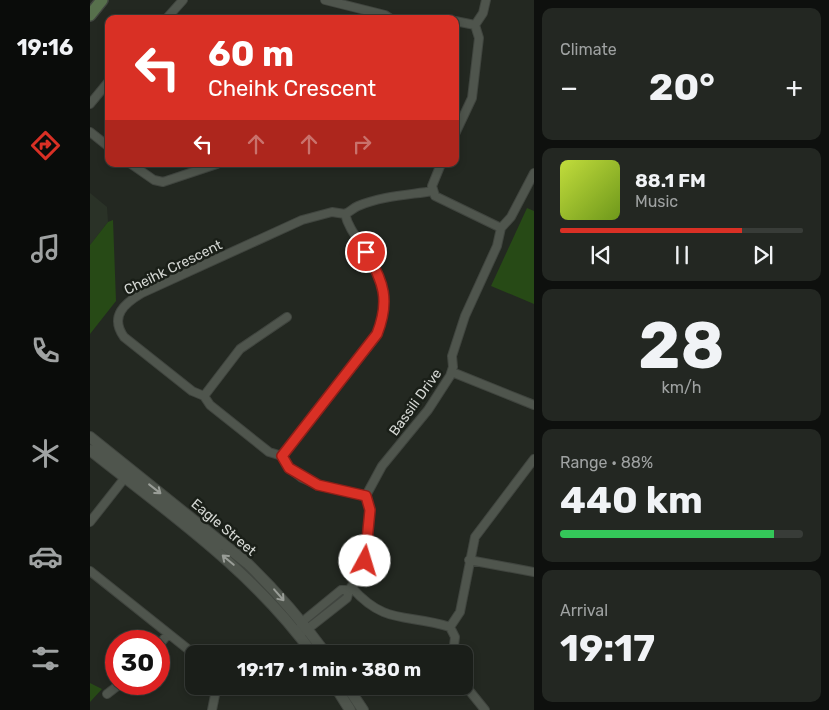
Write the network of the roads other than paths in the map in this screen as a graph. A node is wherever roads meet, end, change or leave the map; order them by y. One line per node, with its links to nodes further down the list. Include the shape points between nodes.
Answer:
1 (102, 0): 5 (main road)
2 (183, 0): 6 (street)
3 (328, 0): 7 (street)
4 (486, 0): 9 (street, via 483,13)
5 (90, 15)
6 (170, 15)
7 (386, 15)
8 (459, 22): 9 (street)
9 (474, 25): 12 (street, via 479,38 472,98)
10 (105, 86): 11 (street)
11 (90, 104)
12 (459, 126)
13 (90, 132): 14 (street)
14 (105, 144)
15 (135, 167): 16 (street, via 154,180 163,182)
16 (208, 167)
17 (440, 167): 19 (street)
18 (534, 173): 21 (street, Bassili Drive)
19 (433, 191): 20 (street, Cheihk Crescent, via 388,197 356,206); 21 (street, via 440,200)
20 (344, 214): 24 (street, Cheihk Crescent, via 332,212 302,220 126,303 120,311 118,326 124,337 192,391); 28 (street, via 347,224 379,273 384,316 375,338)
21 (502, 228): 23 (street, Bassili Drive, via 462,324 452,356)
22 (287, 317): 24 (street, via 240,350)
23 (452, 372): 25 (street); 31 (street, Bassili Drive, via 428,410 382,466)
24 (204, 396): 28 (street, Cheihk Crescent, via 210,405 269,452)
25 (534, 404)
26 (90, 437): 30 (street, Eagle Street)
27 (90, 450): 30 (street, Eagle Street)
28 (282, 456): 31 (street, Cheihk Crescent, via 289,468 318,485)
29 (534, 459): 33 (street, via 475,537)
30 (128, 474): 32 (street); 37 (street, Eagle Street, one-way to 37, via 247,563); 40 (street, Eagle Street, one-way to 30, via 238,569)
31 (366, 496): 36 (street, via 370,510 365,561)
32 (90, 522)
33 (469, 560): 35 (street); 38 (street, via 460,612)
34 (90, 571): 39 (street)
35 (534, 572)
36 (350, 589): 37 (street, via 341,590); 38 (street, via 385,614)
37 (305, 626): 40 (street); 43 (street, Eagle Street)
38 (450, 627): 44 (street, via 455,637)
39 (163, 630)
40 (298, 633): 42 (street, Eagle Street)
41 (170, 636): 45 (street)
42 (307, 645)
43 (319, 645)
44 (454, 645)
45 (185, 647)
46 (215, 695): 50 (street)
47 (341, 695): 51 (street)
48 (353, 695): 52 (street)
49 (473, 695): 53 (street)
50 (212, 710)
51 (350, 710)
52 (363, 710)
53 (485, 710)

